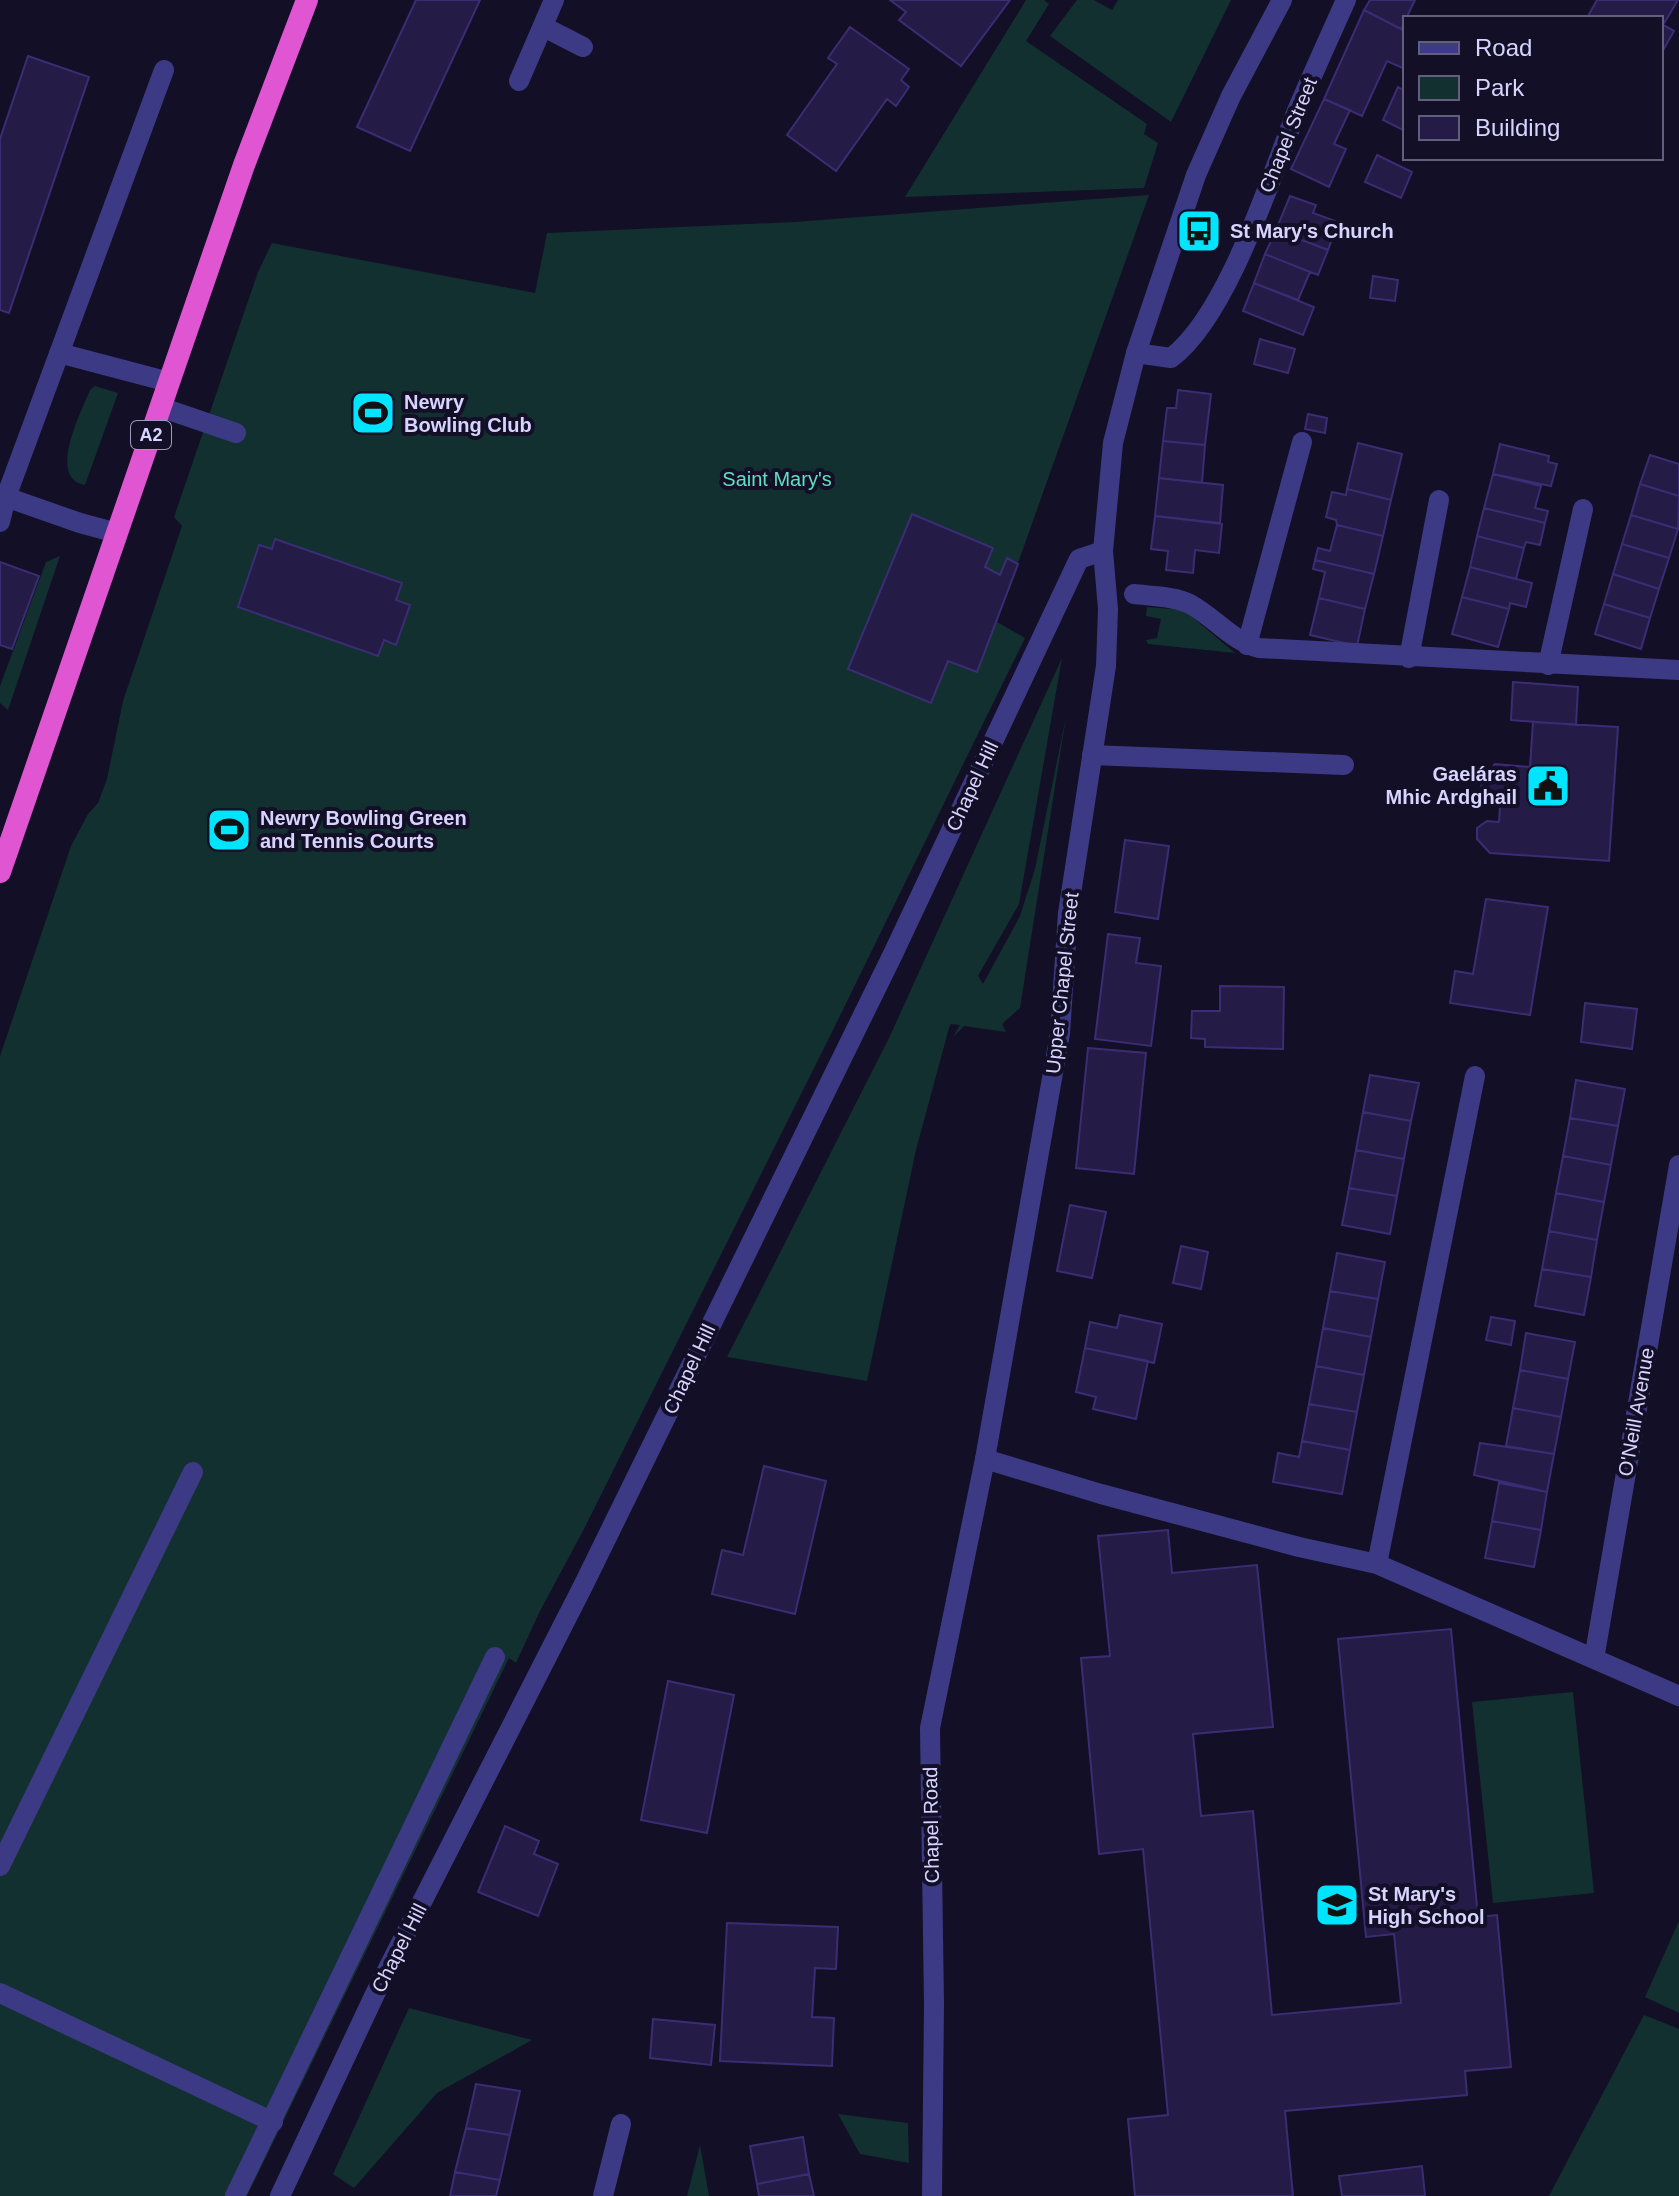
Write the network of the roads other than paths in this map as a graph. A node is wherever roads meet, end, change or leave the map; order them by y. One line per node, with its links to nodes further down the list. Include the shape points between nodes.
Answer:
1 (307, 0): 11 (highway, A2)
2 (554, 0): 5 (street)
3 (1282, 0): 10 (street, via 1196,175)
4 (1346, 0): 10 (street, Chapel Street, via 1244,247 1199,332 1171,358)
5 (544, 27): 6 (street); 8 (street)
6 (583, 47)
7 (164, 70): 9 (street)
8 (519, 81)
9 (59, 353): 11 (street); 15 (street)
10 (1136, 353): 20 (street, via 1113,443)
11 (169, 382): 12 (highway, A2)
12 (160, 407): 13 (street); 19 (highway, A2)
13 (236, 433)
14 (1302, 442): 22 (street)
15 (3, 496): 18 (street); 19 (street)
16 (1439, 500): 23 (street)
17 (1583, 509): 24 (street)
18 (0, 522)
19 (117, 533): 28 (highway, A2)
20 (1103, 551): 26 (street, Upper Chapel Street, via 1106,666); 42 (street, Chapel Hill, via 1079,559 900,940 375,1994)
21 (1134, 594): 22 (street, via 1186,602)
22 (1247, 645): 23 (street)
23 (1409, 658): 24 (street)
24 (1548, 665): 25 (street)
25 (1679, 670)
26 (1092, 755): 27 (street); 31 (street, Upper Chapel Street, via 1068,913 1060,1033)
27 (1344, 765)
28 (0, 872)
29 (1475, 1076): 33 (street)
30 (1679, 1165): 35 (street, O'Neill Avenue)
31 (985, 1459): 33 (street); 44 (street, Chapel Road, via 930,1728)
32 (193, 1472): 37 (street)
33 (1377, 1564): 35 (street)
34 (495, 1657): 39 (street)
35 (1594, 1659): 36 (street)
36 (1679, 1696)
37 (0, 1866)
38 (0, 1993): 39 (street)
39 (273, 2122): 41 (street)
40 (621, 2124): 43 (street)
41 (235, 2196)
42 (280, 2196)
43 (603, 2196)
44 (932, 2196)

